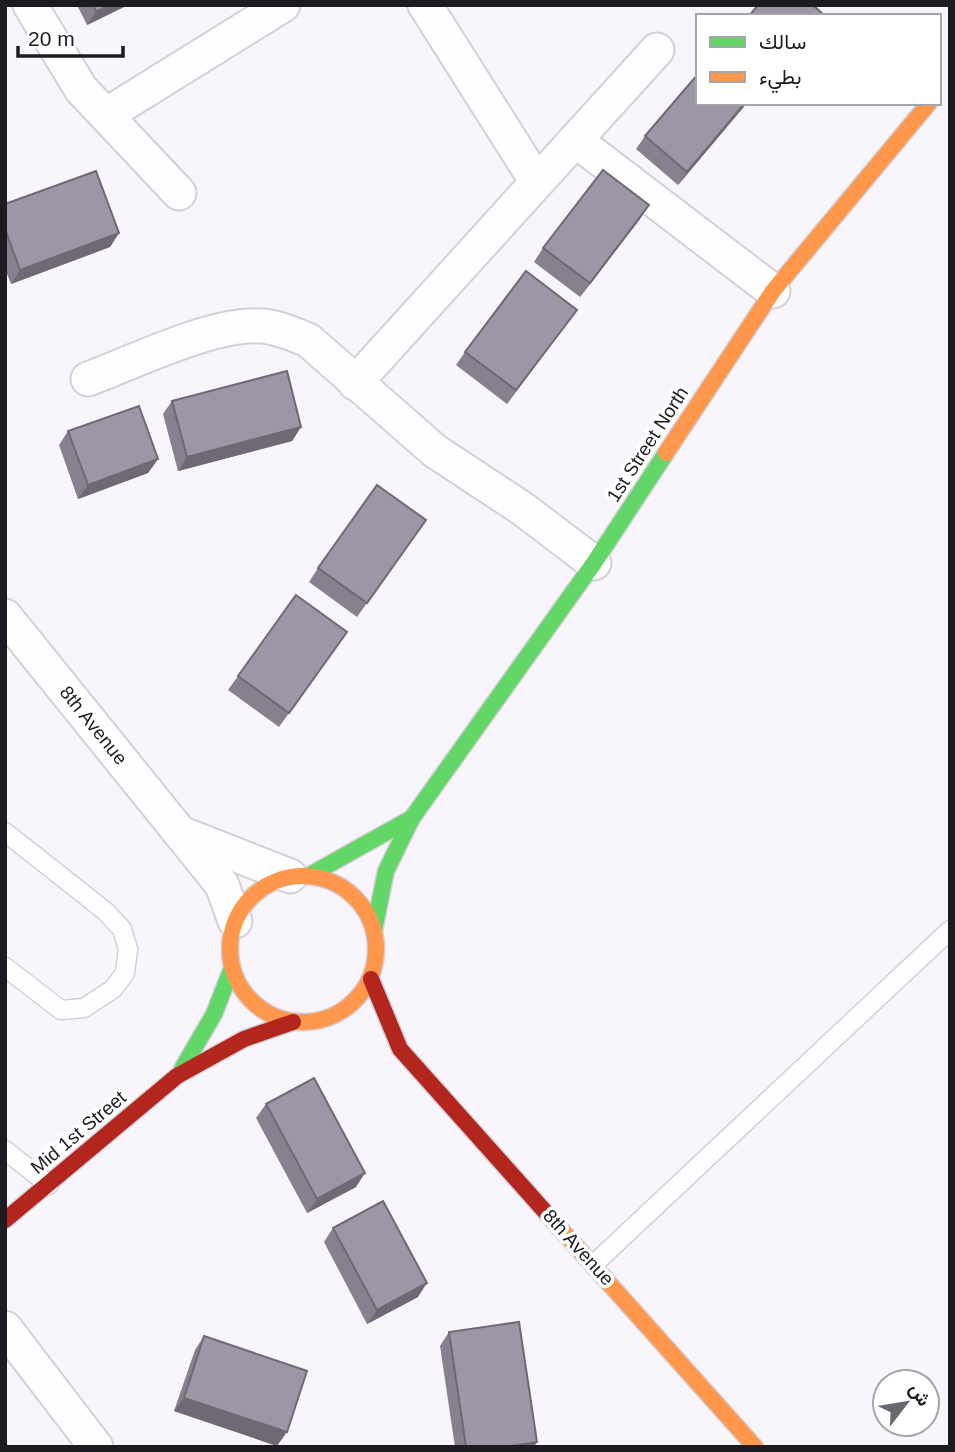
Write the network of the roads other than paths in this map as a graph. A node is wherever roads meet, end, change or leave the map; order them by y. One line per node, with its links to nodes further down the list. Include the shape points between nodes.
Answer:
1 (30, 5): 6 (street, via 81,89)
2 (284, 5): 6 (street)
3 (425, 5): 8 (street)
4 (657, 50): 7 (street)
5 (927, 105): 10 (main road, 1st Street North)
6 (106, 115): 9 (street)
7 (575, 140): 8 (street); 10 (street)
8 (537, 182): 12 (street)
9 (179, 193)
10 (773, 291): 13 (main road, 1st Street North)
11 (88, 379): 12 (street, via 216,332 263,326 308,340)
12 (355, 383): 13 (street, via 435,451)
13 (594, 562): 15 (main road, 1st Street North)
14 (5, 616): 17 (street, 8th Avenue)
15 (412, 818): 18 (main road, 1st Street North); 20 (main road, 1st Street North, via 386,871)
16 (5, 832): 22 (lane, via 105,911 122,929 128,949 125,973 113,989 84,1008 61,1010)
17 (183, 834): 18 (street, 8th Avenue); 19 (street, 8th Avenue, via 222,885)
18 (300, 876): 19 (main road, via 267,885 248,900); 20 (main road, via 332,881 351,893)
19 (235, 921): 23 (main road)
20 (374, 930): 24 (main road, via 377,954)
21 (950, 930): 34 (lane)
22 (5, 967)
23 (232, 968): 26 (main road, via 255,1004); 30 (main road, Mid 1st Street, via 203,1036)
24 (371, 979): 25 (main road, via 353,1004); 29 (main road, 8th Avenue)
25 (327, 1019): 26 (main road); 27 (main road)
26 (293, 1022): 30 (main road, Mid 1st Street, via 221,1050)
27 (352, 1027)
28 (376, 1037): 29 (main road, 8th Avenue)
29 (400, 1049): 34 (main road, 8th Avenue)
30 (177, 1076): 32 (main road, Mid 1st Street)
31 (5, 1150): 32 (lane)
32 (49, 1185): 33 (main road, Mid 1st Street)
33 (5, 1220)
34 (594, 1264): 37 (main road, 8th Avenue)
35 (5, 1328): 36 (street)
36 (96, 1447)
37 (755, 1447)

